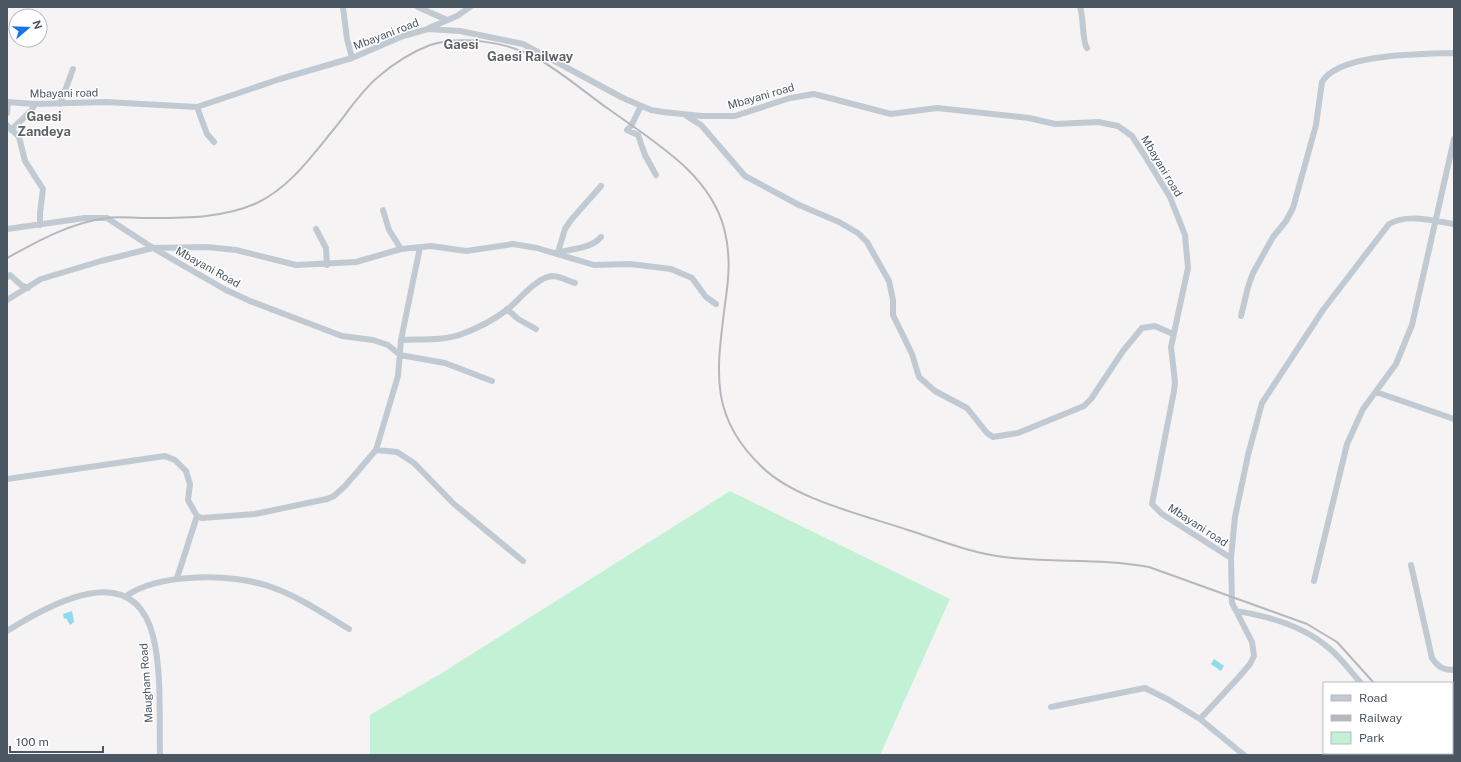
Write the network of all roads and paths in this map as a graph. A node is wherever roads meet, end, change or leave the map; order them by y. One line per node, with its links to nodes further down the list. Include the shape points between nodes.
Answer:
1 (343, 7): 9 (street)
2 (418, 7): 5 (street)
3 (470, 7): 5 (street)
4 (1080, 7): 7 (street, via 1085,30 1084,44)
5 (447, 20): 6 (street)
6 (428, 29): 9 (street, Mbayani road, via 403,36); 14 (street, Mbayani road, via 460,31 522,44)
7 (1087, 48)
8 (1454, 53): 41 (street, via 1375,58 1355,63 1326,76 1322,82 1316,125 1293,208 1273,237 1253,274)
9 (352, 58): 15 (street, Mbayani road)
10 (73, 69): 13 (street)
11 (8, 102): 12 (street, Mbayani road); 16 (street)
12 (34, 104): 13 (street, Mbayani road); 18 (street, via 31,111)
13 (60, 104): 15 (street, Mbayani road, via 106,102)
14 (640, 106): 17 (street, Mbayani road, via 650,110); 21 (street, via 627,130 638,135)
15 (197, 107): 20 (street)
16 (7, 113)
17 (682, 114): 43 (street, Mbayani road, via 735,116 790,98 814,94 891,114 937,108 1029,118 1055,124 1098,122 1118,126 1132,136 1143,153 1171,200 1185,235 1188,268); 43 (street, via 701,125 745,176 839,222 858,233 867,242 889,281 893,315 912,354 919,378 934,391 967,408 993,437 1030,429 1084,406 1142,328 1155,326)
18 (9, 128): 26 (street, via 19,137 25,161 43,188)
19 (1454, 139): 24 (street)
20 (214, 142)
21 (656, 176)
22 (601, 186): 33 (street, via 568,225)
23 (383, 210): 32 (street, via 389,230)
24 (1435, 221): 25 (street); 47 (street, via 1412,325 1396,364); 52 (street, via 1400,219 1382,231 1323,310 1266,395 1248,455 1235,517)
25 (1454, 224)
26 (40, 226): 27 (street, Mbayani Road); 31 (street, Mbayani Road, via 85,218 107,218)
27 (7, 229)
28 (316, 229): 34 (street, via 326,248)
29 (601, 237): 33 (street, via 591,244)
30 (420, 247): 32 (street); 33 (street, via 436,245 466,251 514,244); 44 (street)
31 (153, 248): 34 (street, via 220,248 250,252 286,264); 37 (street, via 41,279); 45 (street, Mbayani Road, via 250,301 342,336 384,343)
32 (401, 249): 34 (street, via 356,262)
33 (556, 252): 39 (street, via 594,265 630,264 671,269 692,278 706,297)
34 (327, 265)
35 (7, 277): 37 (street, via 10,275)
36 (575, 283): 40 (street, via 555,276 548,277 532,286)
37 (28, 288): 38 (street)
38 (7, 300)
39 (716, 304)
40 (507, 309): 42 (street); 44 (street, via 487,322 458,335)
41 (1241, 316)
42 (536, 329)
43 (1173, 334): 52 (street, Mbayani road, via 1171,352 1175,382 1152,504 1162,514)
44 (402, 340): 45 (street)
45 (400, 355): 46 (street, via 445,363); 49 (street, via 395,393)
46 (492, 381)
47 (1376, 392): 48 (street); 56 (street, via 1363,410 1346,444)
48 (1454, 419)
49 (376, 450): 51 (street, via 339,492 327,499 254,514 210,519); 53 (street, via 397,452 414,463 454,504)
50 (7, 479): 51 (street, via 165,456 175,460 186,471 190,484 188,500)
51 (197, 516): 55 (street)
52 (1231, 558): 58 (street, via 1232,603)
53 (523, 561)
54 (1411, 565): 61 (street, via 1432,658 1445,670)
55 (177, 578): 57 (street, via 136,590); 59 (street, via 201,577 271,587 299,598)
56 (1314, 581)
57 (125, 597): 60 (street, via 100,591 79,596 54,605); 65 (street, Maugham Road, via 145,616 153,636 157,662)
58 (1236, 611): 62 (street, via 1259,614 1298,628 1330,648); 64 (street, via 1252,642 1254,656)
59 (349, 629)
60 (7, 631)
61 (1454, 670)
62 (1360, 682)
63 (1051, 707): 64 (street, via 1146,688)
64 (1200, 719): 66 (street)
65 (160, 755)
66 (1244, 755)

